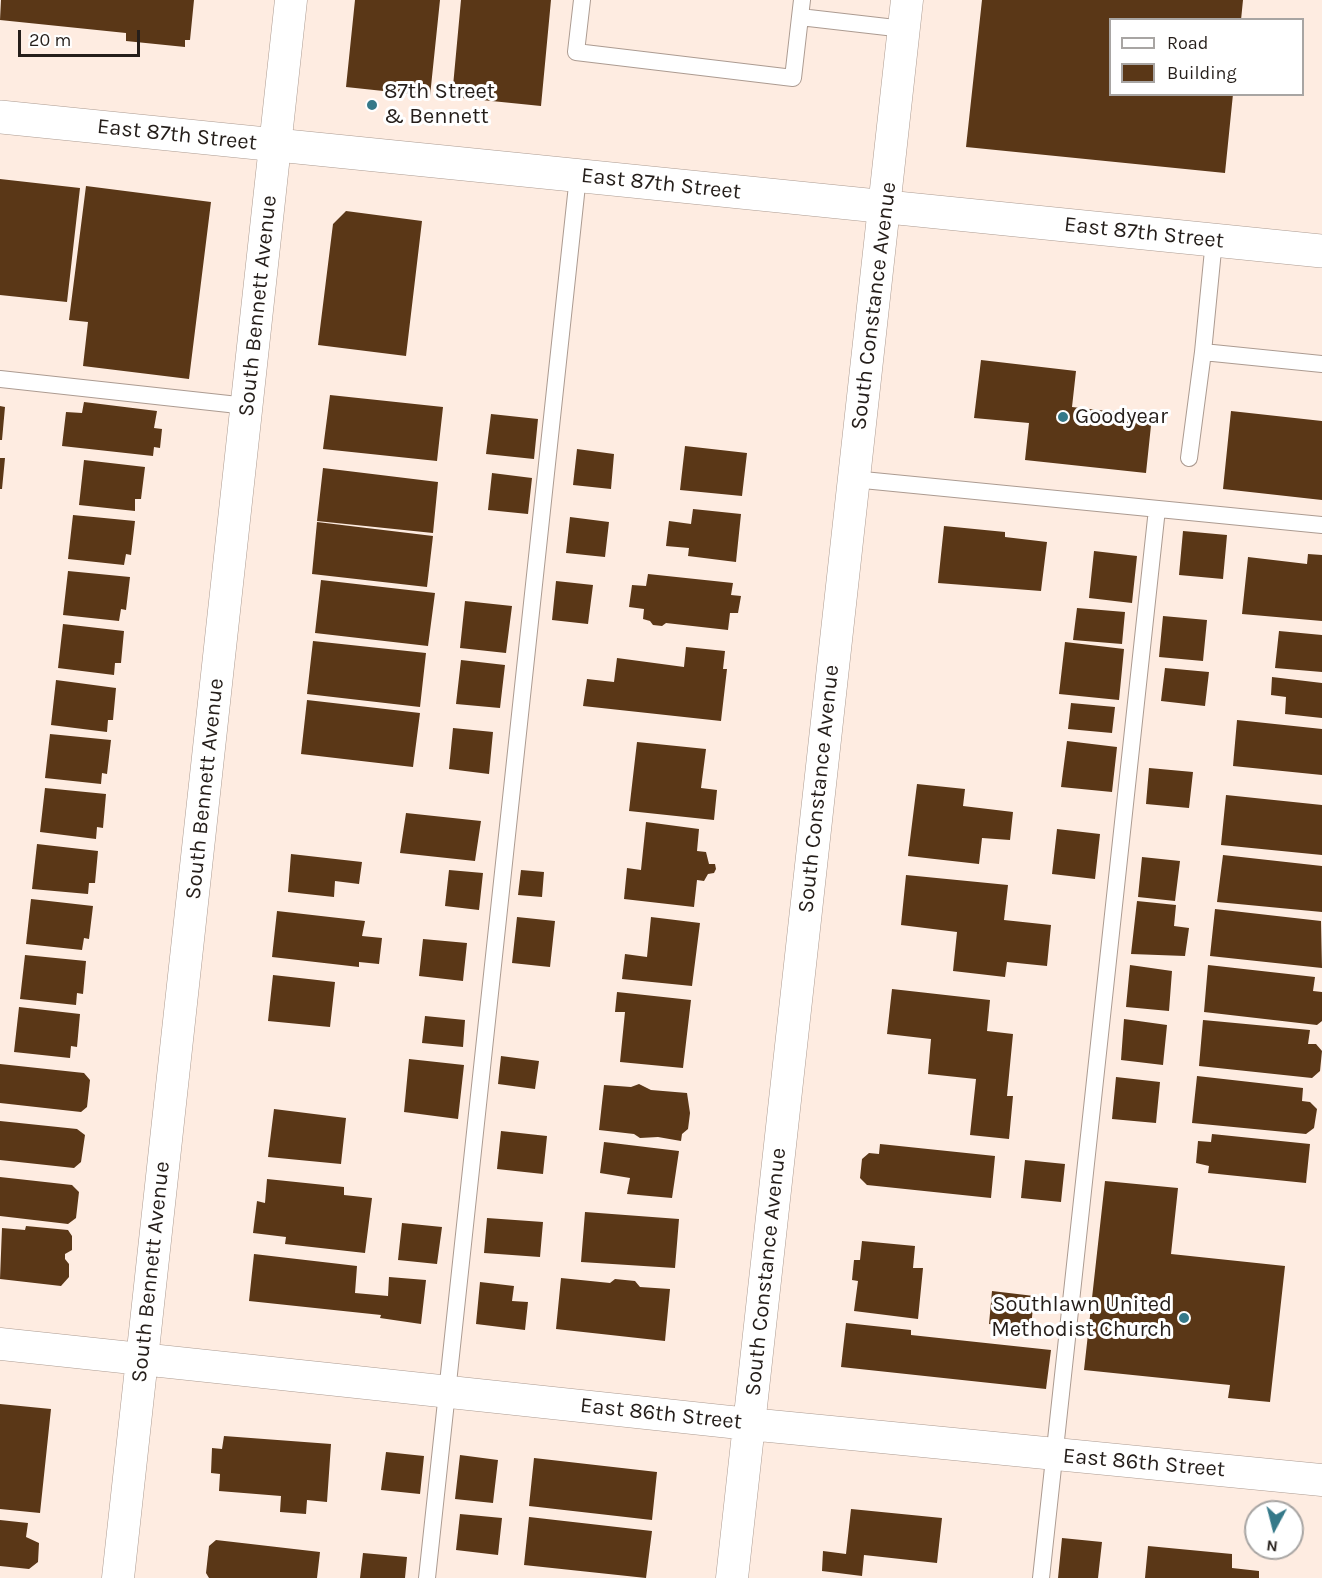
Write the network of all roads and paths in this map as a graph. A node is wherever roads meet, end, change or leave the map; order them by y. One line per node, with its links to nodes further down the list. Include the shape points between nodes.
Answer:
1 (291, 0): 6 (street, South Bennett Avenue)
2 (582, 0): 3 (lane, via 576,52 793,78)
3 (801, 8): 4 (lane)
4 (906, 15): 8 (street, South Constance Avenue)
5 (0, 117): 6 (main road, East 87th Street)
6 (276, 145): 7 (main road, East 87th Street); 14 (street, South Bennett Avenue)
7 (578, 176): 8 (main road, East 87th Street); 21 (lane)
8 (886, 207): 9 (main road, East 87th Street); 16 (street, South Constance Avenue)
9 (1214, 240): 10 (main road, East 87th Street); 11 (lane)
10 (1322, 251)
11 (1203, 352): 12 (lane); 15 (lane)
12 (1322, 364)
13 (0, 378): 14 (lane)
14 (247, 406): 20 (street, South Bennett Avenue)
15 (1190, 458)
16 (853, 479): 17 (lane); 22 (street, South Constance Avenue)
17 (1157, 508): 18 (lane); 23 (lane)
18 (1322, 525)
19 (0, 1344): 20 (street, East 86th Street)
20 (141, 1358): 21 (street, East 86th Street); 25 (street, South Bennett Avenue)
21 (447, 1391): 22 (street, East 86th Street); 26 (lane)
22 (749, 1424): 23 (street, East 86th Street); 27 (street, South Constance Avenue)
23 (1054, 1454): 24 (street, East 86th Street); 28 (lane)
24 (1322, 1480)
25 (118, 1578)
26 (427, 1578)
27 (732, 1578)
28 (1041, 1578)

